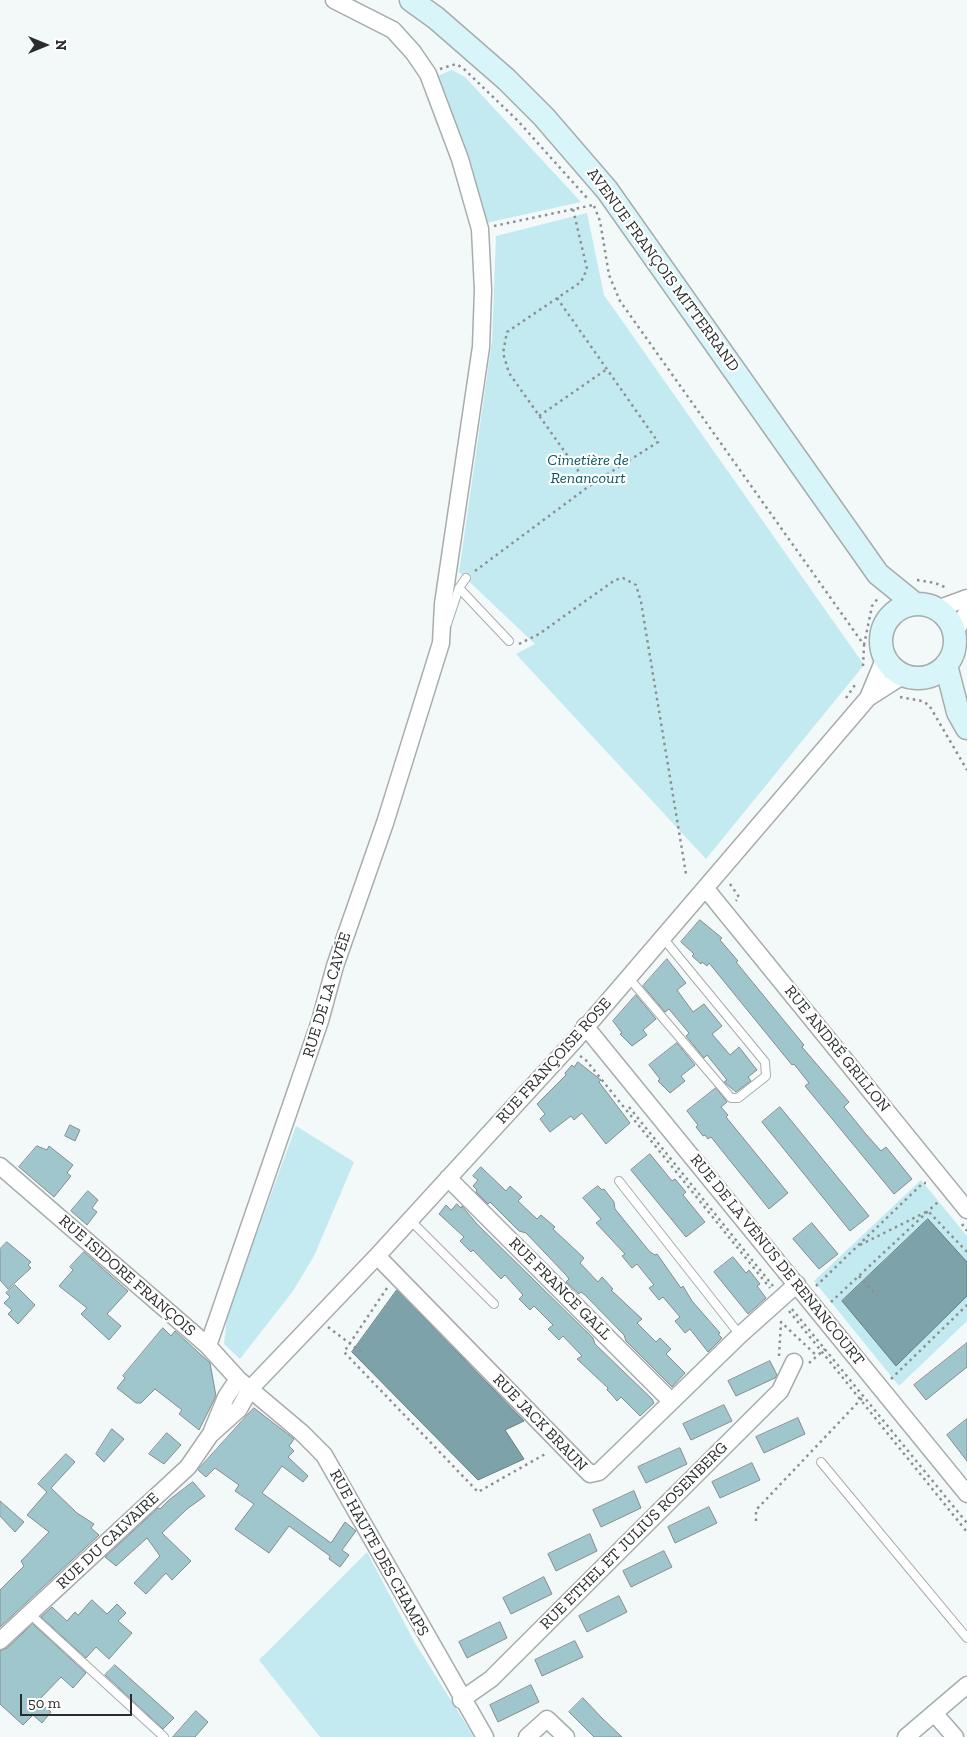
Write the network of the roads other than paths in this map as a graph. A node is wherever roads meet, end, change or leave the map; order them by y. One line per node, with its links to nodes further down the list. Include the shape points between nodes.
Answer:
1 (334, 0): 13 (street, RUE DE LA CAVÉE, via 393,30 428,74 460,159 480,229 481,347 443,604)
2 (411, 0): 3 (main road, AVENUE FRANÇOIS MITTERRAND, via 506,79 544,116 601,183 649,246)
3 (878, 574): 7 (main road, AVENUE FRANÇOIS MITTERRAND); 10 (main road, AVENUE FRANÇOIS MITTERRAND)
4 (466, 578): 5 (lane)
5 (459, 588): 12 (lane); 13 (lane)
6 (967, 598): 8 (street)
7 (915, 604): 8 (main road); 10 (main road, via 898,610)
8 (937, 609): 11 (main road, via 948,619)
9 (967, 612): 11 (street)
10 (890, 617): 14 (main road, via 883,628 881,640)
11 (954, 634): 15 (main road, via 954,652)
12 (509, 641)
13 (441, 643): 32 (street, RUE DE LA CAVÉE, via 320,1021)
14 (885, 657): 16 (main road, via 897,672); 17 (street)
15 (946, 665): 16 (main road, via 931,676); 18 (main road)
16 (912, 676): 17 (street); 18 (main road, via 941,694)
17 (868, 698): 19 (street, RUE FRANÇOISE ROSE)
18 (962, 720)
19 (706, 889): 20 (street, RUE FRANÇOISE ROSE); 26 (street, RUE ANDRÉ GRILLON)
20 (662, 938): 21 (street, RUE FRANÇOISE ROSE); 21 (lane, via 765,1062 766,1076 738,1098 731,1098)
21 (628, 977): 22 (street, RUE FRANÇOISE ROSE)
22 (585, 1026): 24 (street, RUE FRANÇOISE ROSE); 29 (street, RUE DE LA VÉNUS DE RENANCOURT)
23 (0, 1166): 32 (street, RUE ISIDORE FRANÇOIS)
24 (448, 1178): 27 (street, RUE FRANÇOISE ROSE); 35 (street, RUE FRANCE GALL)
25 (619, 1181): 31 (lane)
26 (967, 1210)
27 (410, 1220): 28 (street, RUE FRANÇOISE ROSE); 30 (lane)
28 (377, 1256): 34 (street, RUE FRANÇOISE ROSE, via 317,1318); 35 (street, RUE JACK BRAUN, via 590,1474 599,1472)
29 (804, 1282): 31 (street, RUE JACK BRAUN); 37 (street, RUE DE LA VÉNUS DE RENANCOURT, via 884,1378)
30 (494, 1304)
31 (740, 1335): 35 (street, RUE JACK BRAUN)
32 (208, 1346): 34 (street, RUE ISIDORE FRANÇOIS)
33 (791, 1369): 42 (street, RUE ETHEL ET JULIUS ROSENBERG, via 780,1391 491,1679)
34 (244, 1384): 38 (street, RUE DU CALVAIRE, via 239,1409 210,1435 188,1467); 42 (street, RUE HAUTE DES CHAMPS, via 324,1455)
35 (671, 1401)
36 (821, 1462): 39 (lane)
37 (967, 1494)
38 (30, 1614): 40 (street, RUE DU CALVAIRE); 44 (lane)
39 (967, 1638)
40 (0, 1641)
41 (967, 1685): 43 (street)
42 (461, 1700): 45 (street, RUE HAUTE DES CHAMPS)
43 (934, 1713): 48 (street); 49 (street)
44 (164, 1737)
45 (485, 1737)
46 (527, 1737): 47 (street, via 546,1719)
47 (566, 1737)
48 (906, 1737)
49 (955, 1737)

